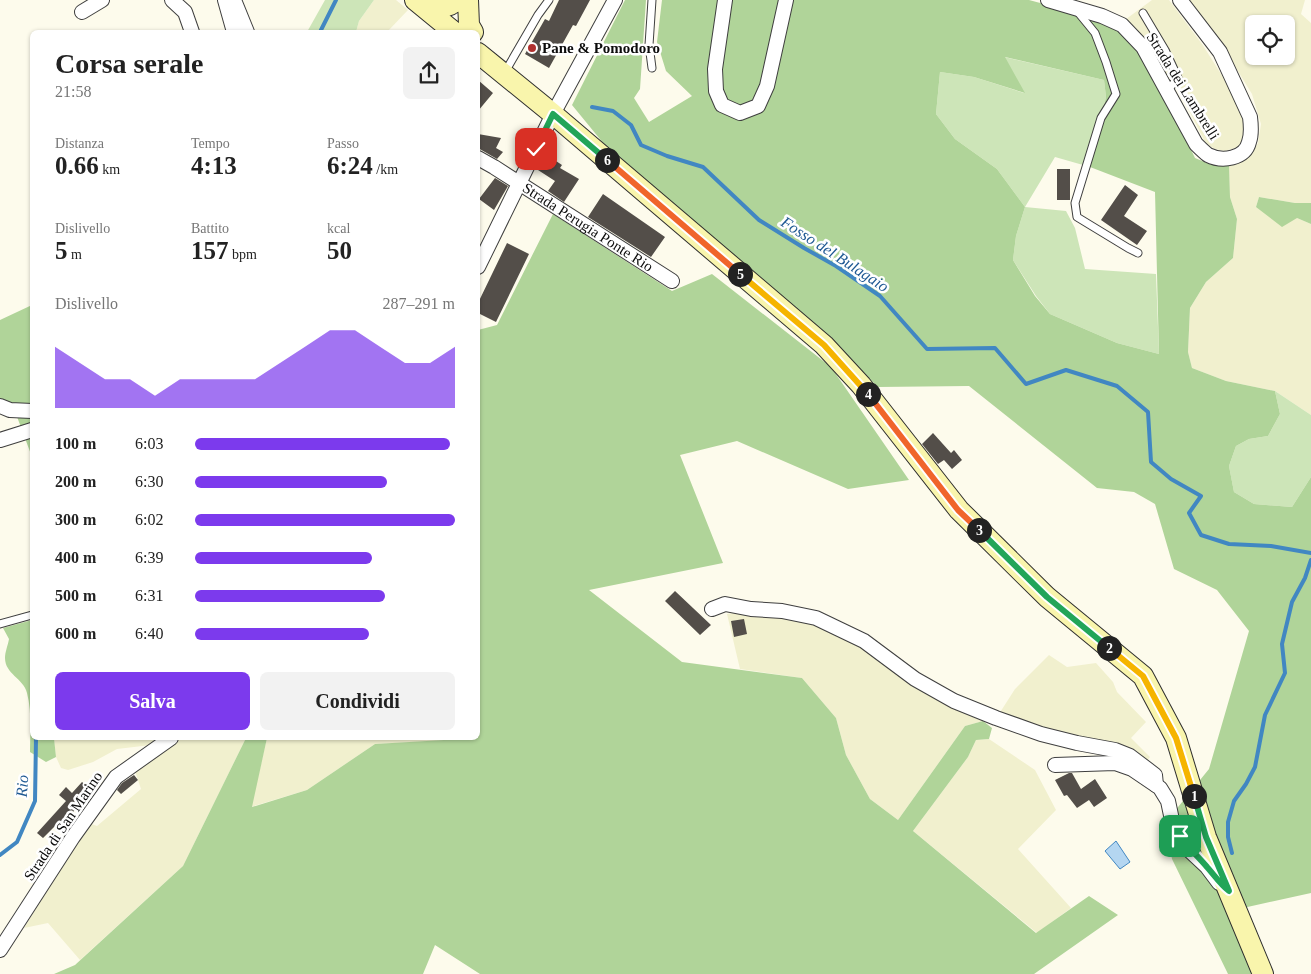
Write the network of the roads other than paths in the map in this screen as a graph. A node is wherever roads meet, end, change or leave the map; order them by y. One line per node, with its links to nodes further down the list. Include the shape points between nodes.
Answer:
1 (102, 0): 15 (street)
2 (172, 0): 17 (street, via 185,12)
3 (225, 0): 18 (street)
4 (234, 0): 19 (street)
5 (416, 0): 13 (main road, via 436,7); 20 (main road)
6 (549, 0): 25 (lane)
7 (615, 0): 27 (street)
8 (652, 0): 24 (lane, via 649,45)
9 (725, 0): 10 (street, via 715,69 716,91 722,105 740,113 758,106 767,86)
10 (786, 0)
11 (1048, 0): 14 (street, Strada dei Lambrelli)
12 (1180, 0): 26 (street, Strada dei Lambrelli, via 1220,52 1250,117 1249,144 1241,154 1229,158 1206,154 1196,144)
13 (458, 1): 21 (main road)
14 (1074, 7): 26 (street, Strada dei Lambrelli, via 1122,25 1143,47); 30 (lane, via 1095,33 1116,94 1100,118 1076,203 1077,217)
15 (82, 12)
16 (1143, 13): 26 (lane, via 1178,78)
17 (191, 30)
18 (233, 30)
19 (246, 30)
20 (463, 30)
21 (467, 30)
22 (480, 47): 25 (main road)
23 (480, 55): 25 (main road)
24 (652, 68)
25 (503, 75): 27 (main road)
26 (1167, 91)
27 (553, 114): 29 (street); 43 (main road, via 824,345 861,385 958,510 1047,597 1143,676 1176,738 1206,837)
28 (480, 159): 29 (street, Strada Perugia Ponte Rio)
29 (519, 184): 31 (street); 32 (street, Strada Perugia Ponte Rio)
30 (1138, 252)
31 (480, 263)
32 (672, 282)
33 (0, 406): 34 (street)
34 (30, 411)
35 (30, 431): 36 (street)
36 (0, 440)
37 (712, 610): 42 (street, via 725,604 816,618 864,641 915,679 954,701 1040,734 1130,756 1155,775)
38 (30, 616): 39 (lane)
39 (0, 624)
40 (168, 740): 44 (street, Strada di San Marino, via 116,777)
41 (1055, 765): 42 (street, via 1115,763 1132,768)
42 (1156, 785): 43 (street, via 1168,801 1172,820 1191,852)
43 (1229, 891): 45 (main road)
44 (0, 950)
45 (1263, 974)

